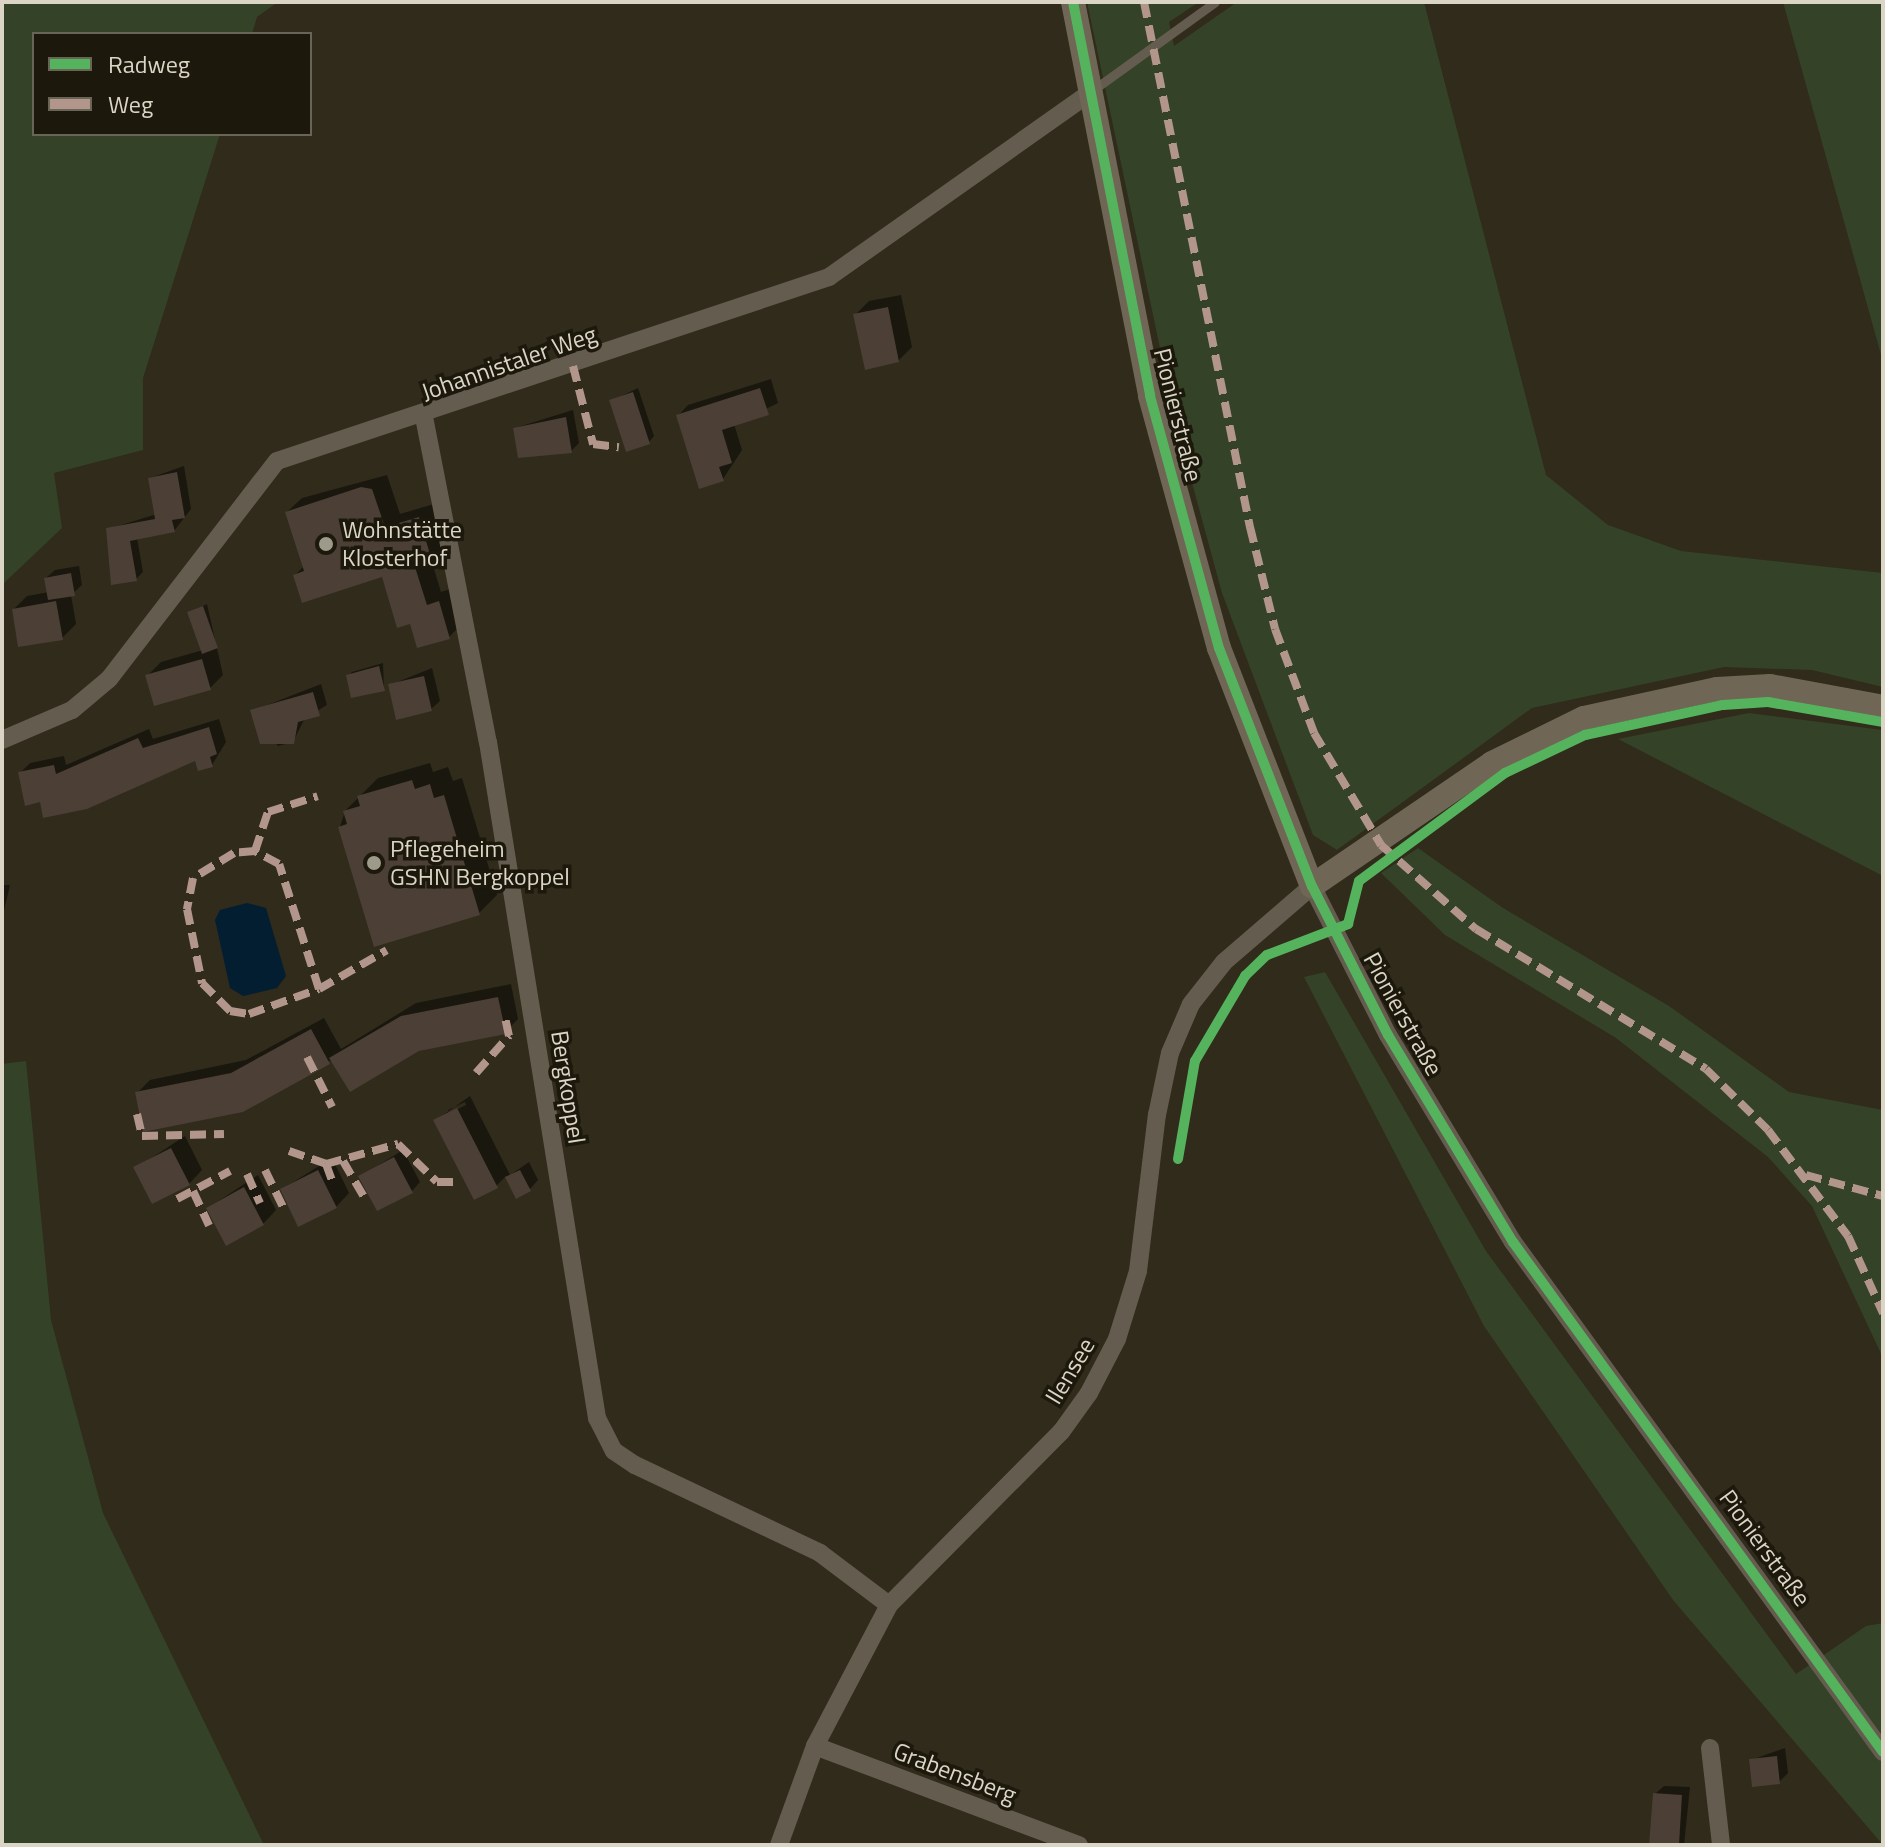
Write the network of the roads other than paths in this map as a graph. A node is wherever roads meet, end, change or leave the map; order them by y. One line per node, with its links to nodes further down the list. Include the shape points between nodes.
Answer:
1 (1073, 2): 3 (street, Pionierstraße)
2 (1215, 2): 3 (lane)
3 (1091, 92): 4 (street, Johannistaler Weg, via 829,277); 7 (street, Pionierstraße, via 1150,396 1219,648)
4 (424, 417): 6 (street, Johannistaler Weg, via 277,461 109,679 72,710); 8 (street, Bergkoppel, via 488,742 597,1418 614,1451 635,1465 820,1553)
5 (1883, 707): 7 (street, via 1770,686 1717,689 1584,718 1492,763)
6 (2, 740)
7 (1312, 886): 8 (street, Ilensee, via 1224,962 1191,1004 1170,1053 1157,1115 1138,1271 1117,1339 1089,1393 1061,1432); 11 (street, Pionierstraße, via 1388,1035 1513,1242)
8 (889, 1605): 9 (street, Ilensee)
9 (815, 1746): 12 (street, Ilensee); 13 (street, Grabensberg)
10 (1710, 1748): 14 (street)
11 (1883, 1752)
12 (779, 1845)
13 (1079, 1845)
14 (1721, 1845)

